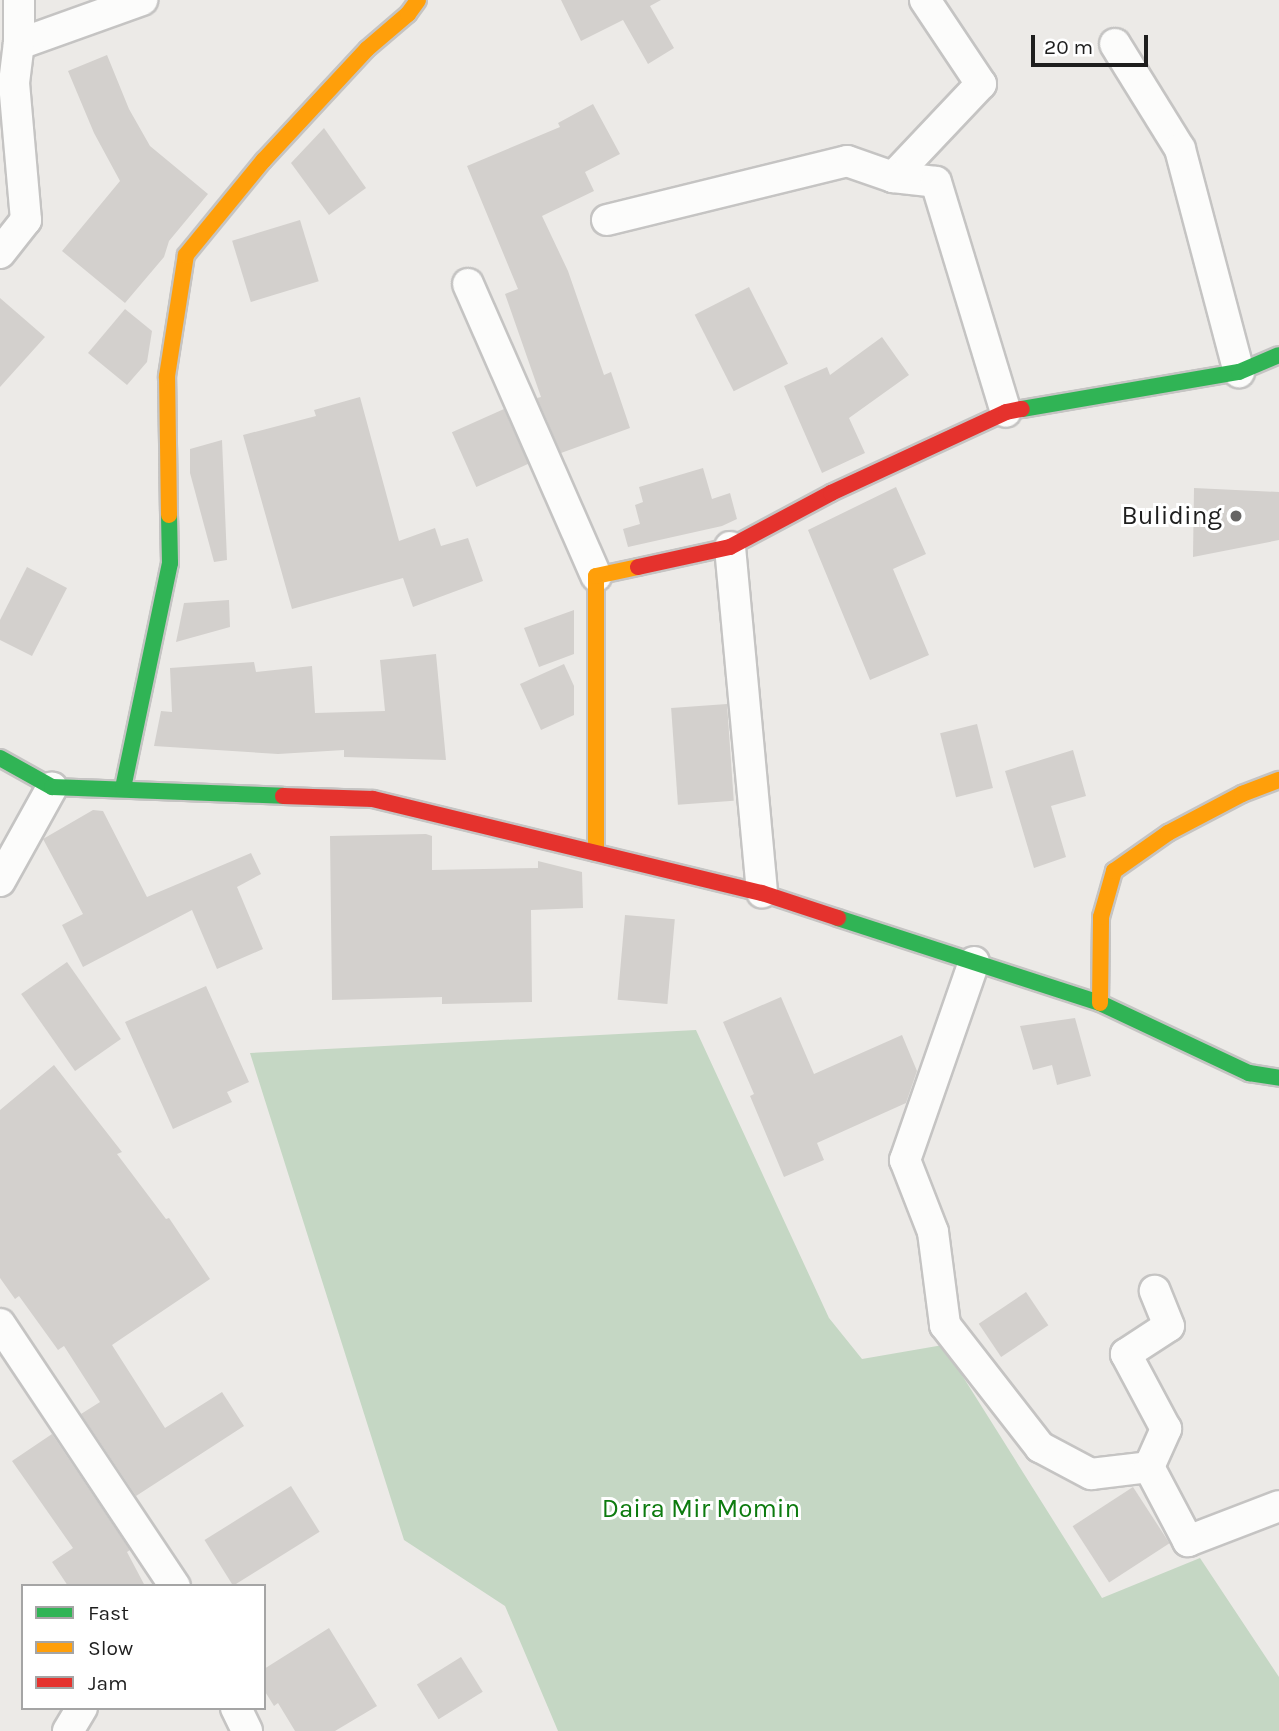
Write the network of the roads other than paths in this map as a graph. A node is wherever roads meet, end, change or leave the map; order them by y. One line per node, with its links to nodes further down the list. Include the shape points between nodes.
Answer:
1 (19, 0): 5 (street)
2 (142, 0): 5 (street)
3 (418, 0): 19 (street, via 263,160 187,256 167,376 170,563)
4 (925, 0): 7 (street, via 981,84)
5 (19, 44): 9 (street, via 14,83 26,220)
6 (1115, 44): 12 (street, via 1180,149)
7 (893, 177): 8 (street, via 847,161); 13 (street, via 936,182)
8 (607, 220)
9 (3, 241)
10 (468, 284): 15 (street)
11 (1279, 355): 12 (street)
12 (1239, 372): 13 (street)
13 (1006, 412): 14 (street, via 831,493)
14 (730, 547): 15 (street); 22 (street)
15 (596, 576): 20 (street)
16 (0, 758): 18 (street)
17 (1279, 780): 24 (street, via 1168,833 1114,871 1101,917)
18 (52, 787): 19 (street); 21 (street)
19 (123, 788): 20 (street, via 373,799)
20 (596, 853): 22 (street)
21 (0, 881)
22 (762, 893): 23 (street)
23 (974, 962): 24 (street); 28 (street, via 905,1160 933,1232 946,1325 1040,1447 1091,1474)
24 (1100, 1003): 25 (street, via 1250,1073)
25 (1279, 1078)
26 (1155, 1291): 28 (street, via 1169,1326 1126,1354 1166,1429)
27 (3, 1335): 30 (street)
28 (1149, 1467): 29 (street, via 1188,1541)
29 (1279, 1506)
30 (174, 1584)
31 (81, 1710): 33 (street)
32 (237, 1710): 34 (street)
33 (68, 1731)
34 (247, 1731)

